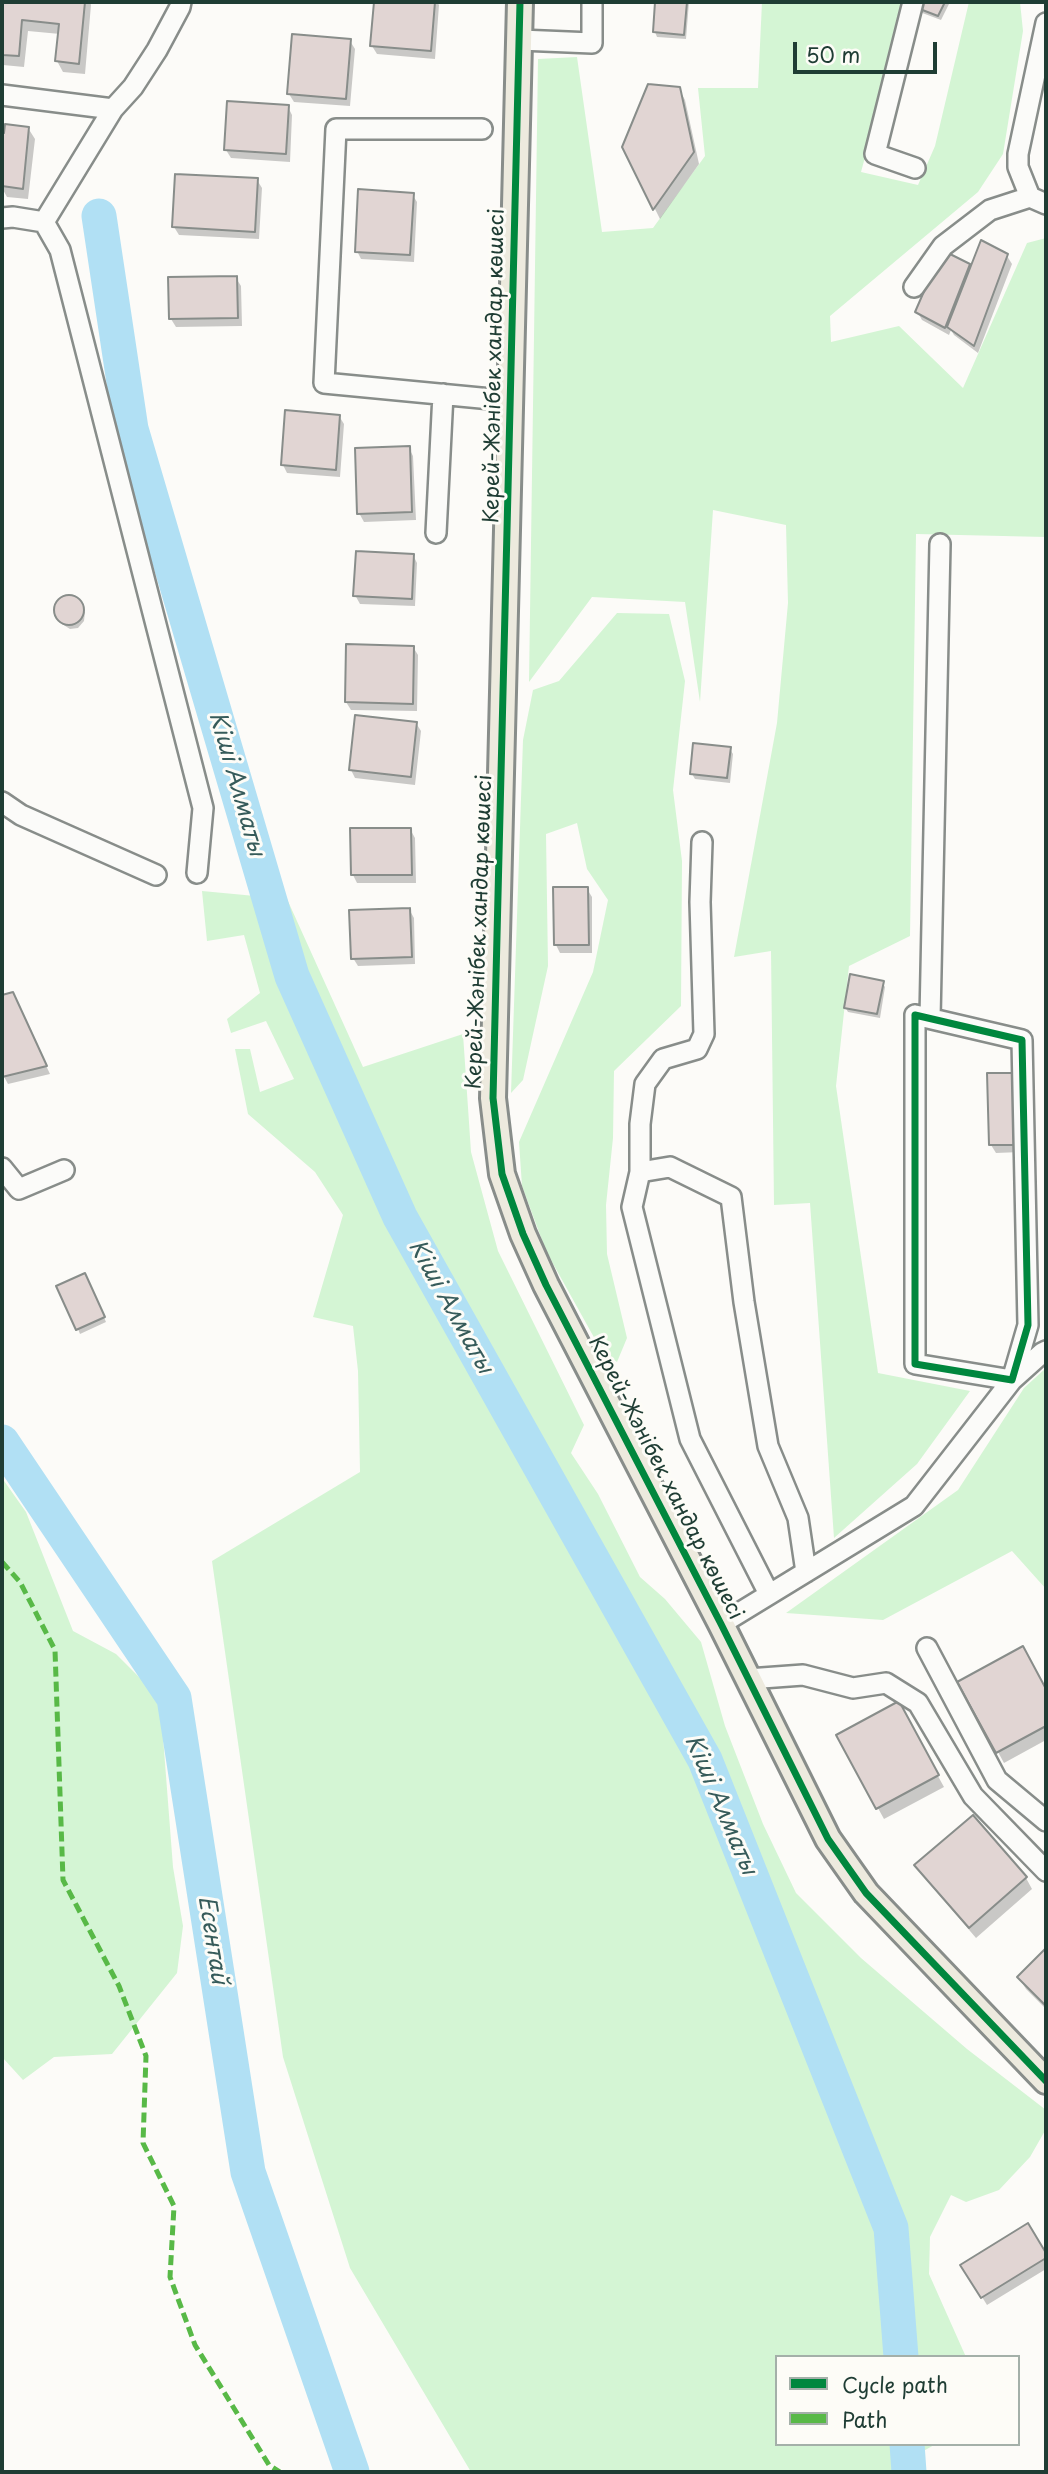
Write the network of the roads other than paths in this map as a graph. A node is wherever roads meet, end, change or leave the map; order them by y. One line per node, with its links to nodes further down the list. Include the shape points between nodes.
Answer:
1 (181, 2): 8 (street, via 151,59)
2 (520, 2): 6 (main road, Керей-Жәнібек хандар көшесі)
3 (592, 2): 6 (street, via 592,43)
4 (913, 2): 10 (street, via 875,154)
5 (1046, 23): 11 (street, via 1018,154 1018,167)
6 (520, 40): 16 (main road, Керей-Жәнібек хандар көшесі)
7 (2, 95): 8 (street)
8 (113, 109): 13 (street)
9 (482, 129): 15 (street, Керей-Жәнібек хандар көшесі, via 336,129 324,383)
10 (915, 168)
11 (1038, 200): 14 (street, via 990,211 943,246)
12 (2, 218): 13 (street)
13 (44, 222): 21 (street, via 60,250 203,808)
14 (914, 286)
15 (443, 394): 16 (street, Керей-Жәнібек хандар көшесі); 17 (street)
16 (512, 401): 31 (main road, Керей-Жәнібек хандар көшесі, via 493,1098 502,1174 546,1285)
17 (436, 533)
18 (940, 544): 23 (street)
19 (2, 802): 22 (street, via 20,815)
20 (702, 842): 26 (street, via 704,1034 697,1049 663,1059 645,1084)
21 (197, 873)
22 (156, 875)
23 (930, 1018): 28 (street, via 1022,1040 1028,1325); 28 (street, via 915,1015 915,1364)
24 (2, 1168): 25 (street, via 19,1189)
25 (64, 1170)
26 (640, 1172): 29 (street, via 670,1167 731,1197 768,1446 799,1518); 30 (street, via 632,1207 690,1439)
27 (1046, 1351): 28 (street)
28 (1012, 1380): 29 (street, via 914,1506)
29 (806, 1572): 30 (street)
30 (769, 1594): 31 (street)
31 (721, 1624): 33 (main road, Керей-Жәнібек хандар көшесі)
32 (927, 1648): 34 (street, via 998,1780)
33 (748, 1679): 35 (street, via 803,1675 853,1688 886,1683 918,1703 973,1796); 36 (main road, Керей-Жәнібек хандар көшесі, via 828,1839 866,1894)
34 (1046, 1821)
35 (1046, 1871)
36 (1046, 2081)

